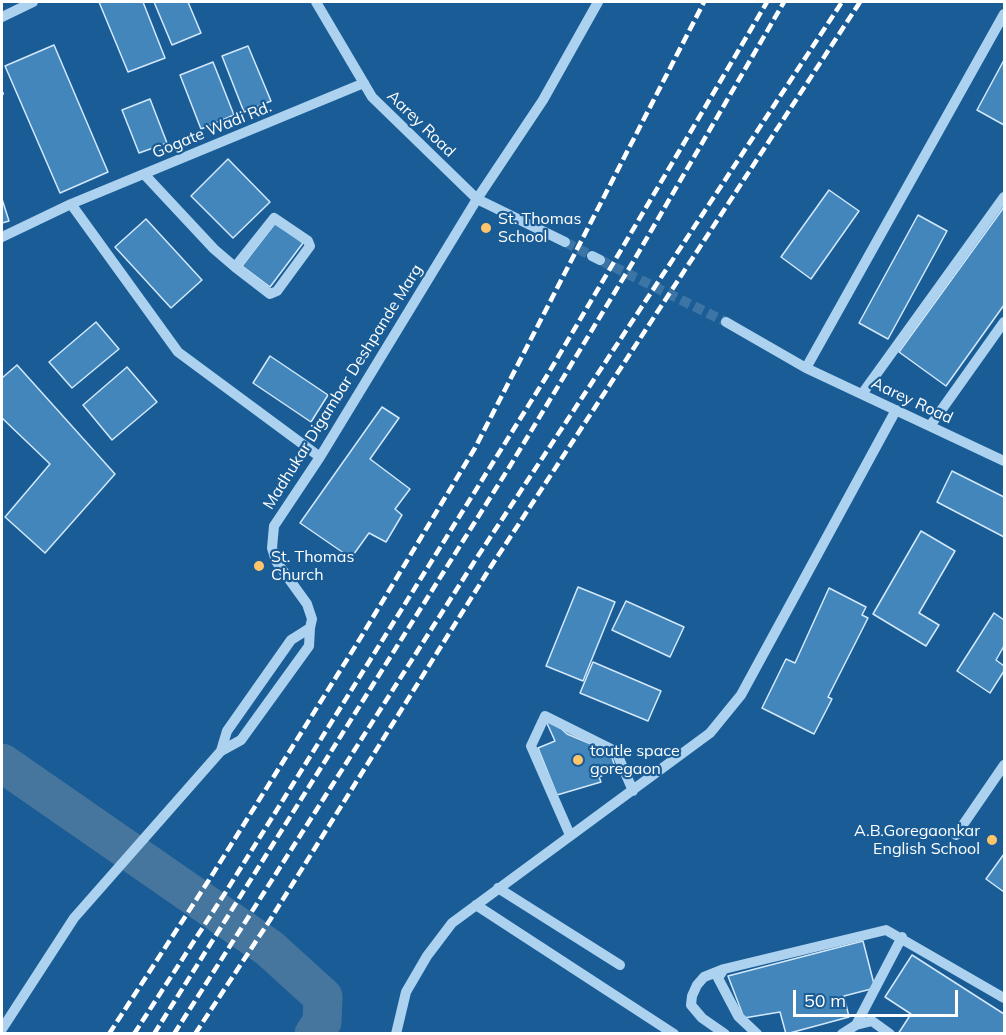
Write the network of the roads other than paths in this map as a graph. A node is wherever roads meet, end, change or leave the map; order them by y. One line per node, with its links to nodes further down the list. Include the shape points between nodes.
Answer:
1 (33, 2): 5 (street)
2 (316, 2): 6 (street, Aarey Road)
3 (598, 2): 9 (street, Madhukar Digambar Deshpande Marg, via 543,100)
4 (1005, 14): 16 (street)
5 (2, 17)
6 (364, 83): 7 (street, Gogate Wadi Rd.); 9 (street, Aarey Road, via 372,98)
7 (144, 174): 10 (street, Gogate Wadi Rd.); 13 (street)
8 (1005, 197): 17 (street)
9 (477, 199): 12 (street, Aarey Road); 20 (street, Madhukar Digambar Deshpande Marg)
10 (71, 204): 11 (street, Gogate Wadi Rd.); 20 (street, via 178,352)
11 (2, 237)
12 (565, 242)
13 (235, 267): 13 (street, via 274,218 310,246 274,294)
14 (726, 322): 16 (street, Aarey Road)
15 (1005, 322): 19 (street)
16 (806, 368): 17 (street, Aarey Road)
17 (861, 394): 18 (street, Aarey Road)
18 (896, 410): 19 (street, Aarey Road); 25 (street, via 741,695 710,733)
19 (930, 426): 21 (street, Aarey Road)
20 (320, 457): 22 (street, Madhukar Digambar Deshpande Marg, via 274,526 272,536 276,561 307,604 312,619)
21 (1005, 460)
22 (310, 628): 23 (street, Madhukar Digambar Deshpande Marg, via 291,640 227,731); 23 (street, Madhukar Digambar Deshpande Marg, via 309,646 303,656 241,740)
23 (221, 751): 35 (street, Madhukar Digambar Deshpande Marg, via 74,918)
24 (1005, 765): 27 (street)
25 (633, 790): 26 (street); 26 (street, via 613,750 545,716 531,746)
26 (570, 835): 28 (street)
27 (956, 835)
28 (498, 888): 29 (street); 31 (street)
29 (476, 905): 36 (street, via 452,923 427,957 406,992); 37 (street)
30 (902, 937): 32 (street, via 886,930); 33 (street); 34 (street)
31 (620, 965)
32 (724, 969): 38 (street, via 704,977 691,1005); 39 (street, via 718,978 738,1016)
33 (1005, 998)
34 (856, 1025): 40 (street); 41 (street, via 872,1021)
35 (2, 1029)
36 (396, 1034)
37 (674, 1034)
38 (725, 1034)
39 (757, 1034)
40 (842, 1034)
41 (890, 1034)

